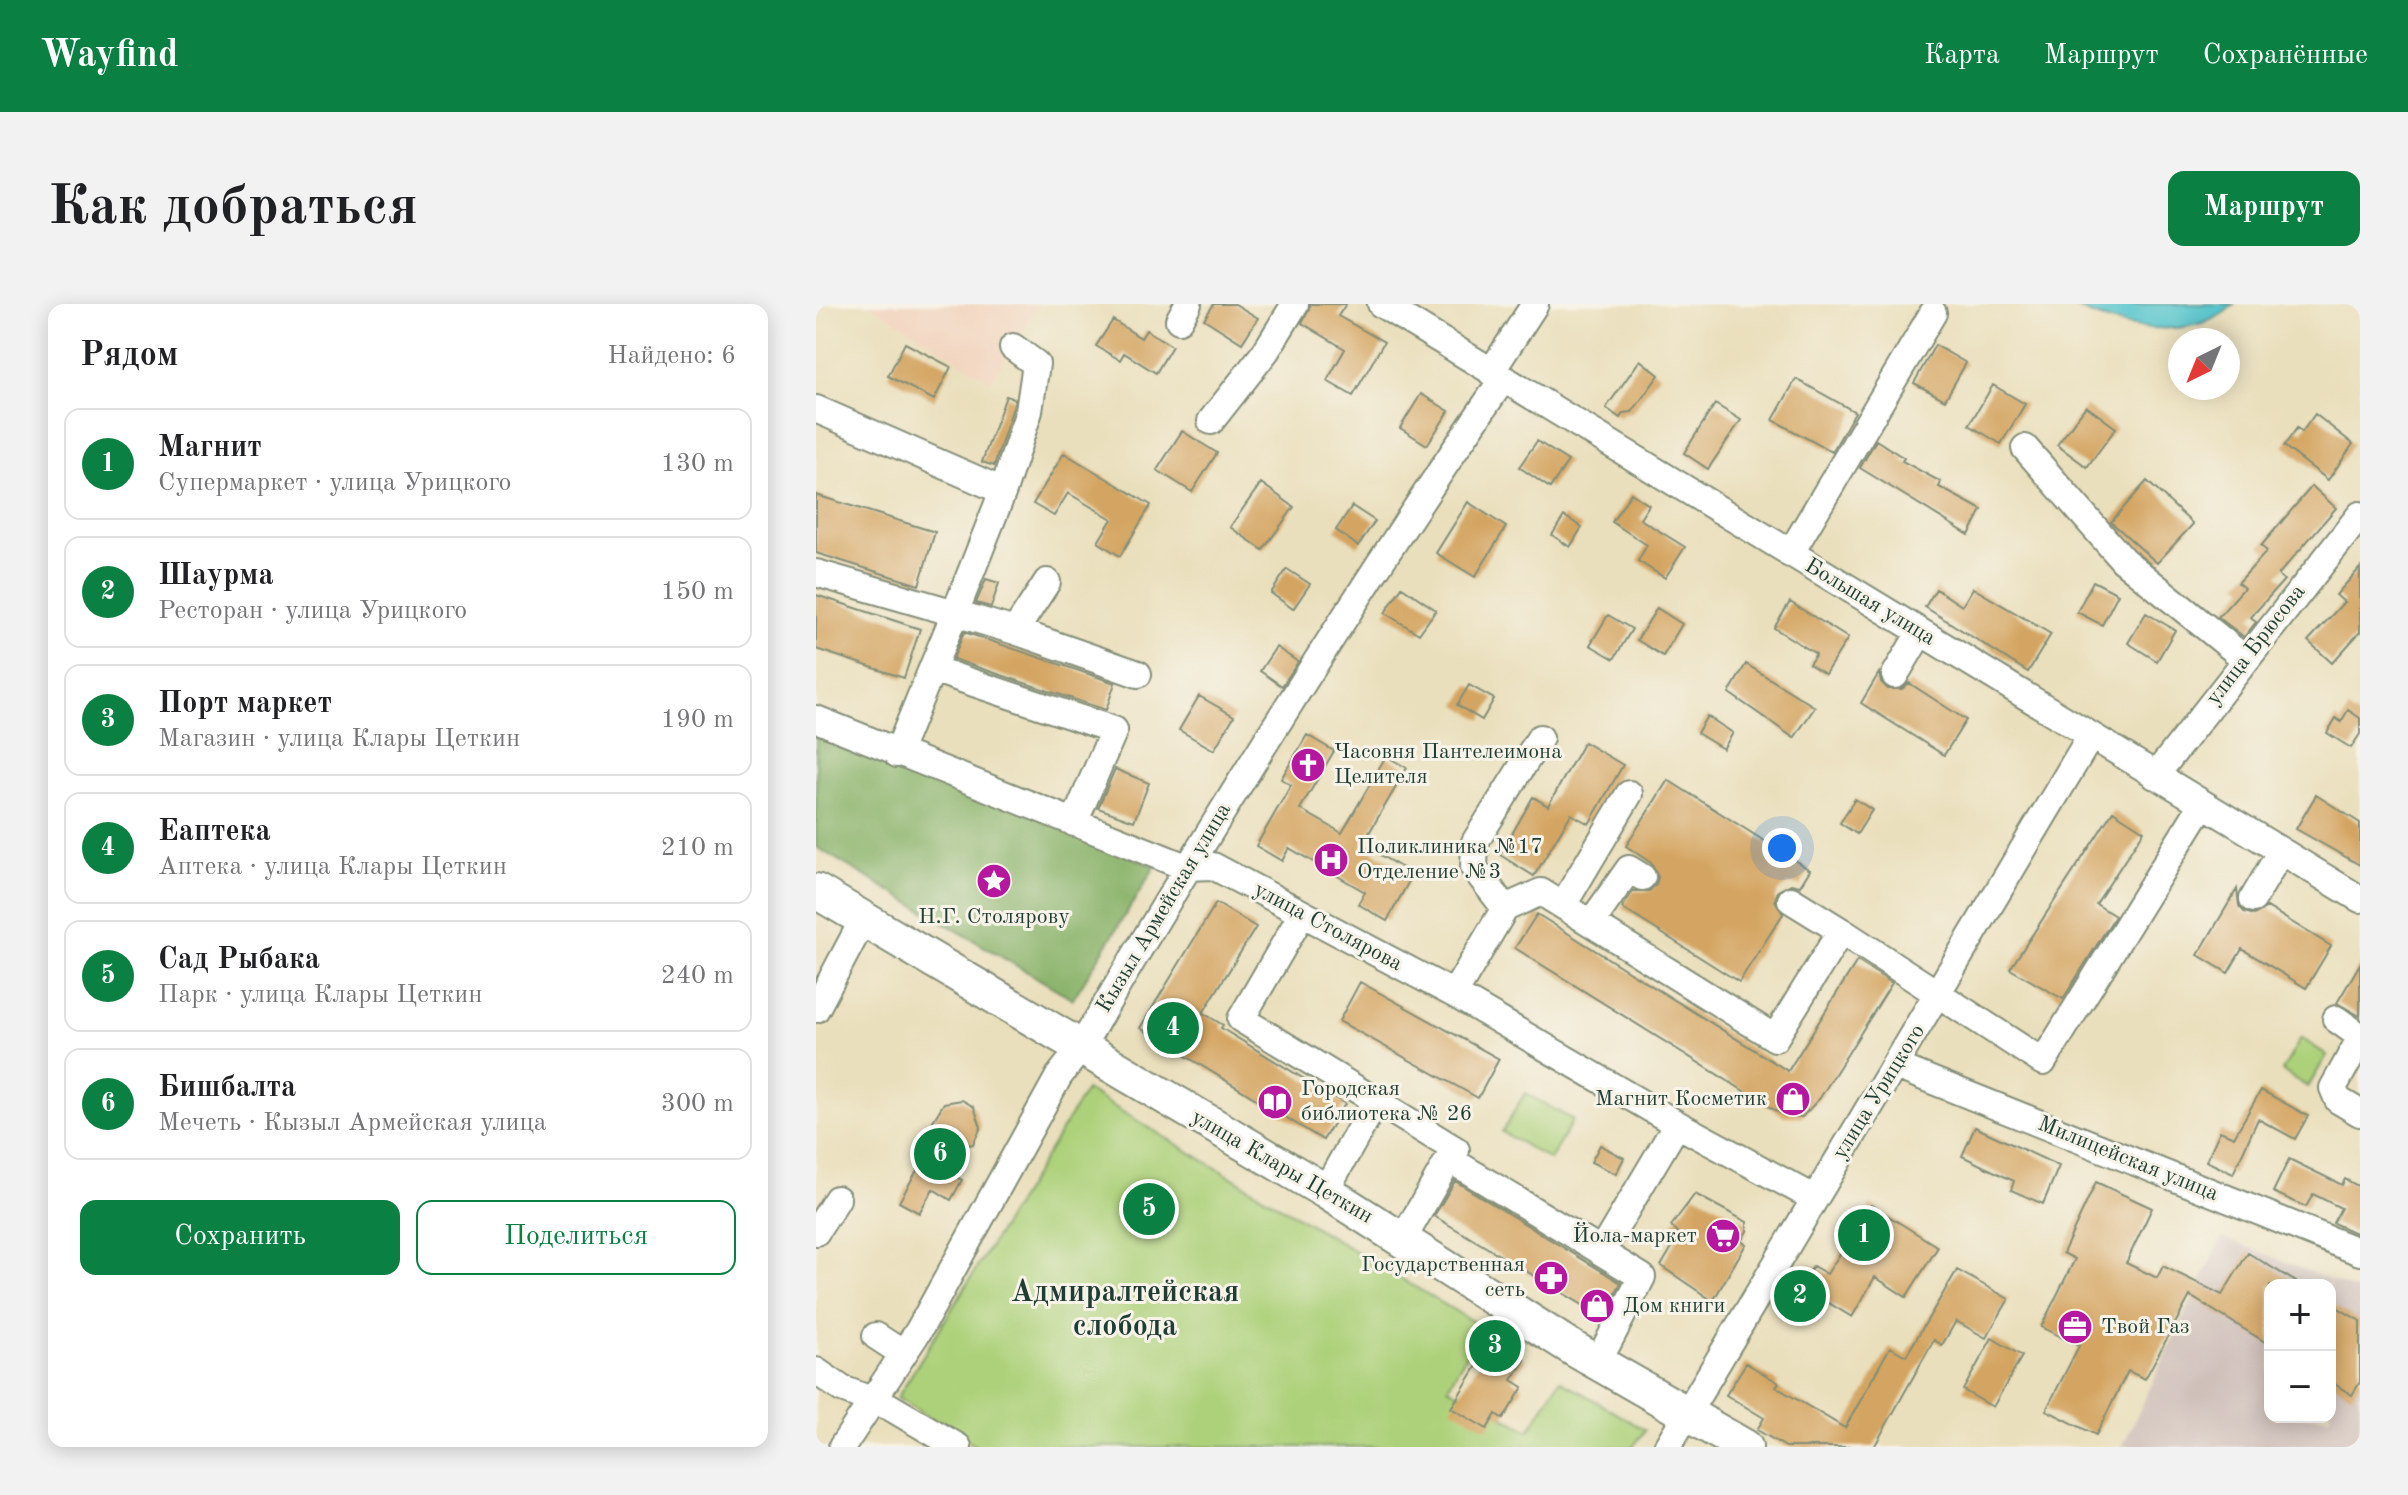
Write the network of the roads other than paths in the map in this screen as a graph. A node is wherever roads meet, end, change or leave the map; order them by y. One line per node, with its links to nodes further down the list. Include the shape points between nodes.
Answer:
1 (1295, 304): 8 (street)
2 (1381, 304): 6 (street, Большая улица)
3 (1535, 304): 6 (street, Кызыл Армейская улица)
4 (1933, 313): 12 (street)
5 (1013, 347): 10 (street, via 1036,364 1029,411)
6 (1497, 375): 12 (street, Большая улица); 31 (street, Кызыл Армейская улица, via 1354,600 1298,711)
7 (818, 414): 10 (street)
8 (1211, 421)
9 (2025, 448): 18 (street, via 2123,560)
10 (1003, 491): 15 (street)
11 (2360, 515): 18 (street, улица Брюсова)
12 (1790, 554): 17 (street, Большая улица)
13 (816, 573): 15 (street)
14 (1047, 582): 16 (street)
15 (955, 613): 16 (street); 19 (street)
16 (1015, 631): 20 (street)
17 (1920, 633): 21 (street); 23 (street, Большая улица)
18 (2244, 658): 26 (street, улица Брюсова)
19 (932, 669): 25 (street); 29 (street, via 1114,730)
20 (1138, 674)
21 (1895, 675)
22 (816, 719): 25 (street, улица Столярова)
23 (2090, 737): 26 (street, Большая улица); 44 (street, улица Урицкого)
24 (1540, 738): 38 (street, via 1475,842 1474,868)
25 (897, 754): 29 (street, улица Столярова)
26 (2155, 776): 28 (street, Большая улица)
27 (1629, 794): 37 (street)
28 (2202, 805): 30 (street, Большая улица); 44 (street, via 2043,1062)
29 (1074, 823): 31 (street, улица Столярова)
30 (2281, 851): 34 (street); 35 (street, Большая улица)
31 (1186, 867): 39 (street, улица Столярова, via 1213,866); 48 (street, Кызыл Армейская улица)
32 (1642, 877): 41 (street, via 1629,869)
33 (816, 891): 40 (main road, улица Клары Цеткин)
34 (2253, 899)
35 (2360, 899)
36 (1791, 900): 42 (street)
37 (1563, 905): 38 (street, via 1541,892); 41 (street)
38 (1505, 908): 43 (street)
39 (1302, 914): 43 (street, улица Столярова); 50 (street, via 1241,1019)
40 (863, 920): 45 (street); 48 (main road, улица Клары Цеткин)
41 (1591, 923): 42 (street, via 1775,1038)
42 (1841, 931): 44 (street)
43 (1454, 994): 52 (street, улица Столярова)
44 (1939, 994): 49 (street, улица Урицкого)
45 (816, 1009)
46 (2336, 1019): 47 (street)
47 (2360, 1038): 51 (street, via 2333,1088 2338,1100)
48 (1080, 1049): 54 (main road, улица Клары Цеткин); 62 (street, Кызыл Армейская улица, via 1059,1076)
49 (1896, 1066): 55 (street, улица Урицкого); 60 (street, Милицейская улица)
50 (1376, 1101): 53 (street); 54 (street)
51 (2360, 1113)
52 (1677, 1124): 55 (street, улица Столярова); 59 (street)
53 (1456, 1150)
54 (1325, 1191): 58 (main road, улица Клары Цеткин)
55 (1814, 1198): 66 (street, улица Урицкого)
56 (837, 1199): 57 (street)
57 (816, 1232)
58 (1403, 1239): 59 (street, via 1449,1159); 63 (main road, улица Клары Цеткин)
59 (1602, 1252): 63 (street, via 1642,1277)
60 (2360, 1252)
61 (876, 1336): 62 (street)
62 (902, 1353): 65 (street, Кызыл Армейская улица)
63 (1598, 1362): 66 (main road, улица Клары Цеткин)
64 (816, 1371): 65 (street, via 842,1389)
65 (873, 1399): 67 (street, Кызыл Армейская улица); 68 (street)
66 (1687, 1413): 69 (street, улица Урицкого); 70 (main road, улица Клары Цеткин)
67 (842, 1447)
68 (958, 1447)
69 (1667, 1447)
70 (1745, 1447)

